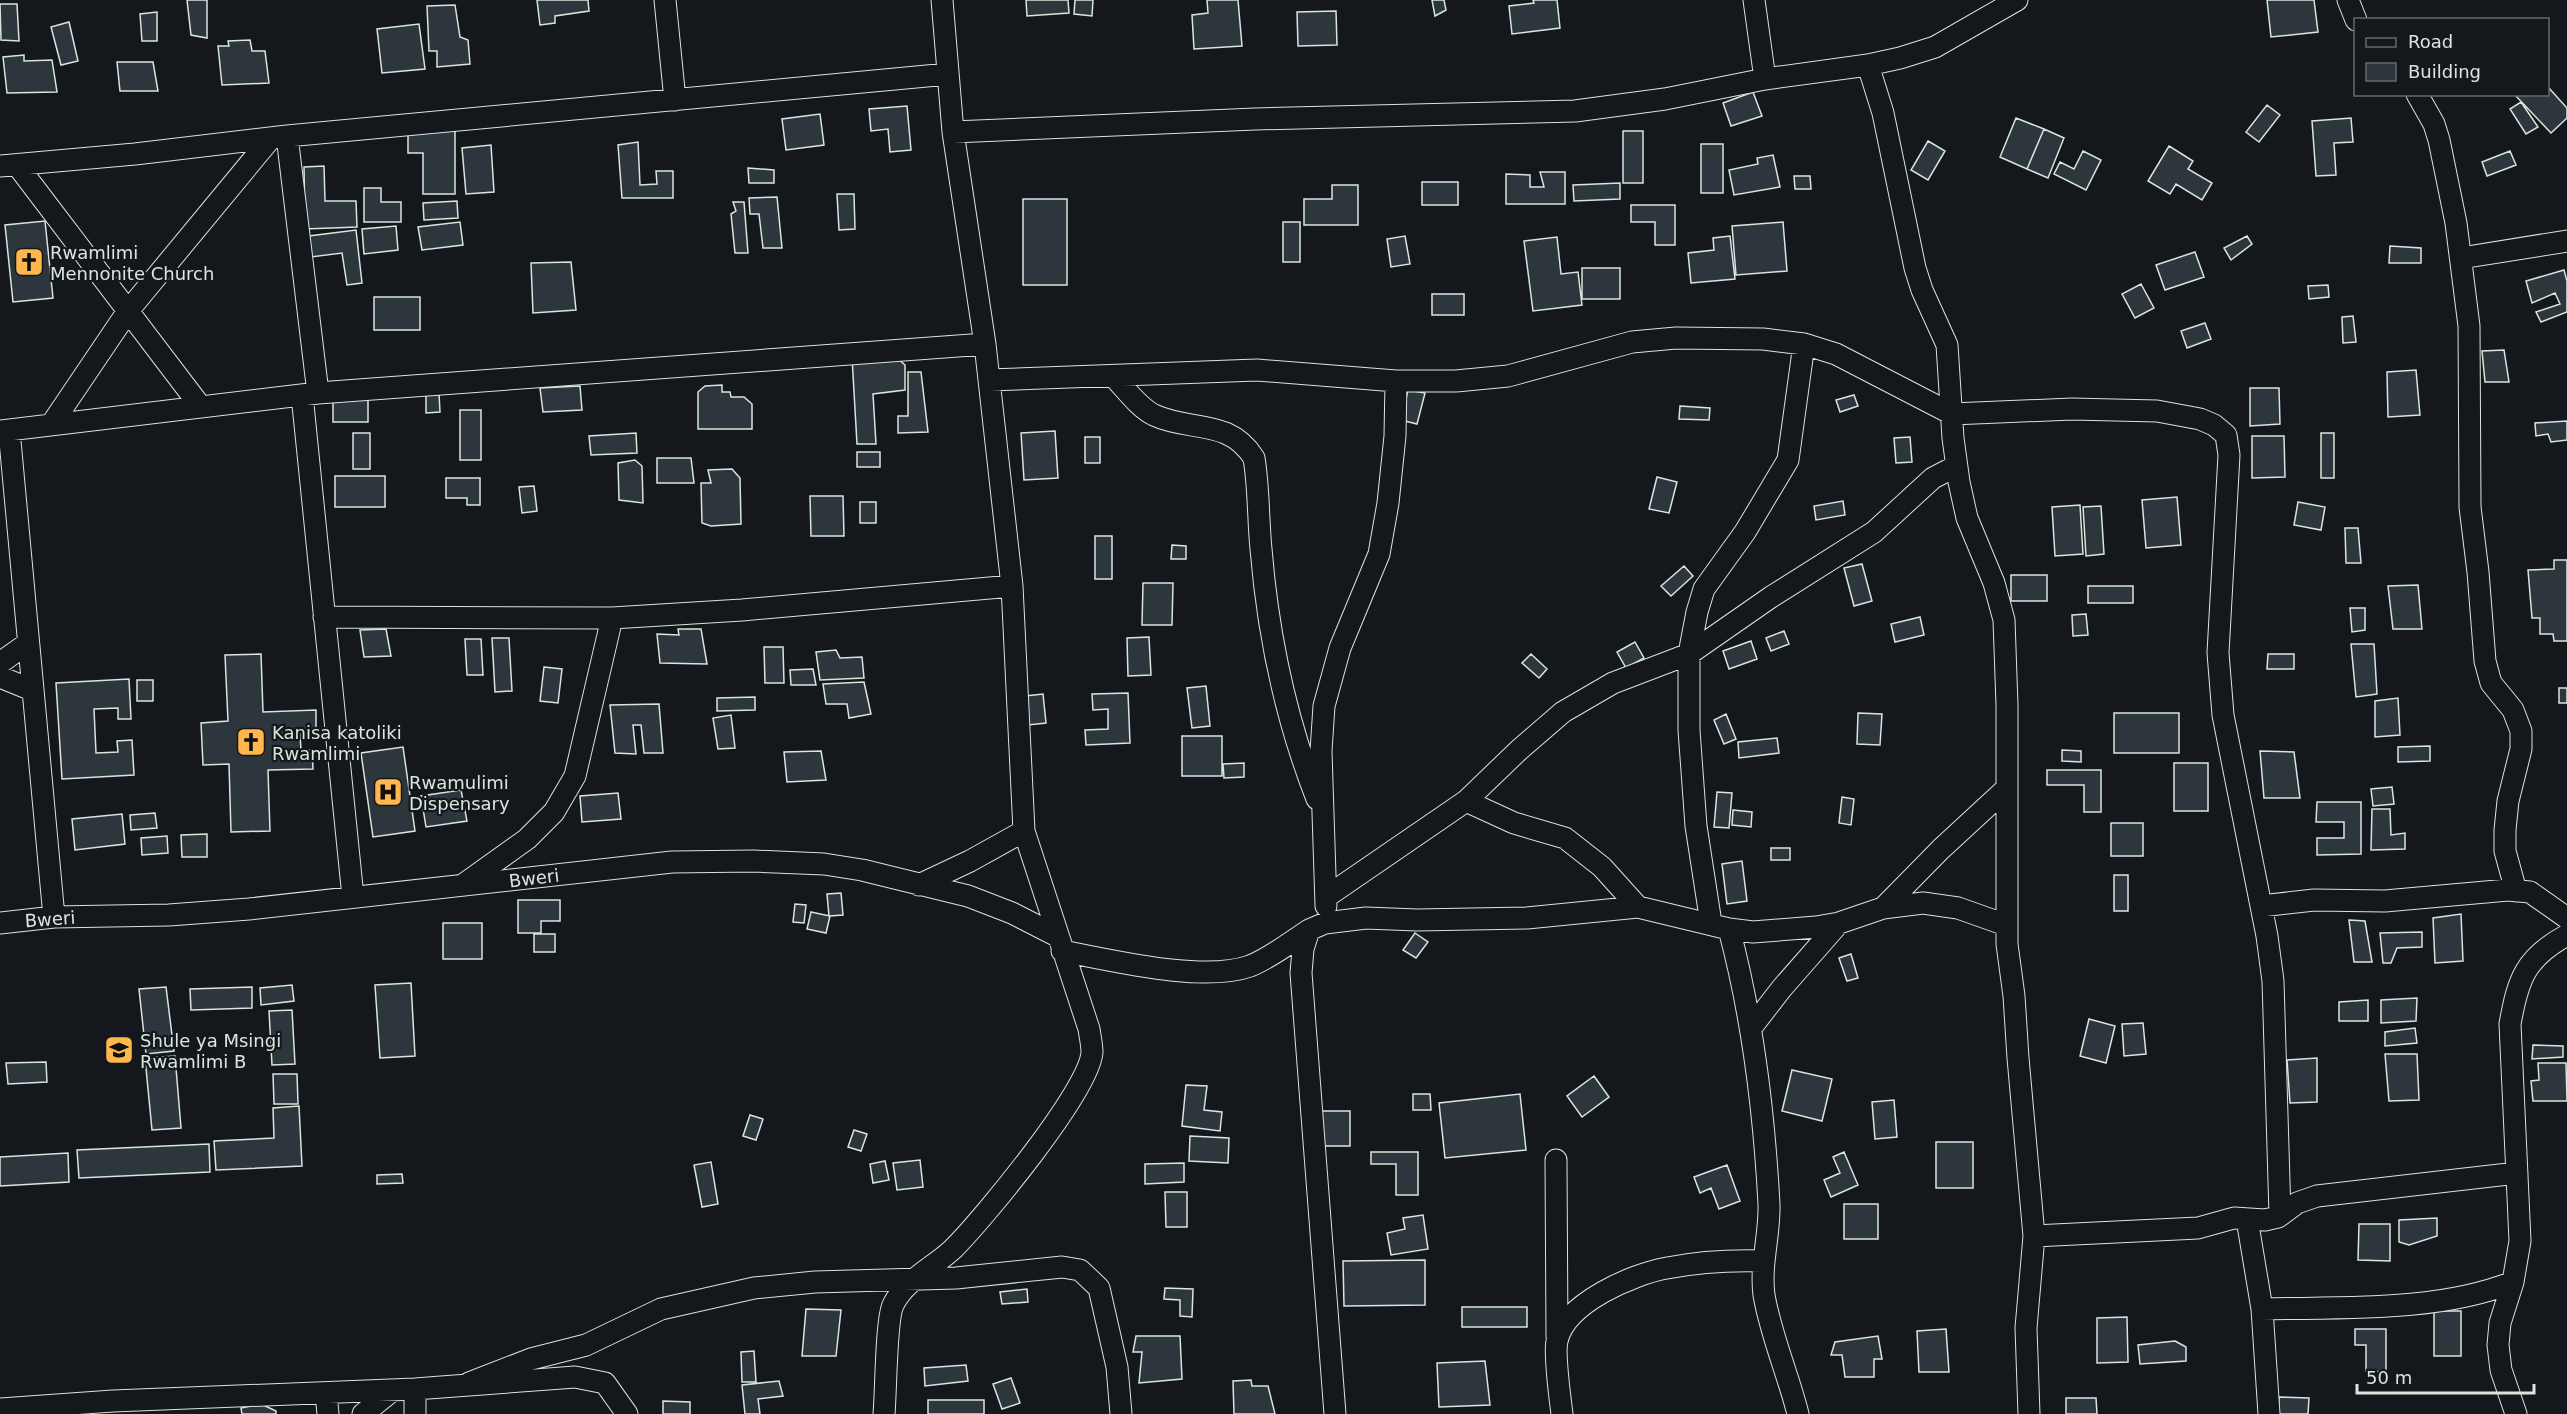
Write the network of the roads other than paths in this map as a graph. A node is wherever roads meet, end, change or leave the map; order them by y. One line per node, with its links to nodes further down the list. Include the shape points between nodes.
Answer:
1 (665, 0): 11 (street)
2 (942, 0): 8 (street)
3 (1754, 0): 9 (street)
4 (2017, 0): 7 (street, via 1935,47)
5 (2348, 0): 6 (street)
6 (2355, 18)
7 (1868, 65): 9 (street); 25 (street, via 1883,113 1915,268 1947,345)
8 (948, 74): 11 (street); 12 (street)
9 (1765, 79): 12 (street, via 1665,99 1575,111)
10 (2418, 96): 16 (street, via 2439,140)
11 (675, 100): 13 (street)
12 (953, 132): 18 (street)
13 (279, 137): 14 (street); 17 (street); 23 (street)
14 (8, 165): 17 (street)
15 (2567, 241): 16 (street)
16 (2461, 258): 43 (street, via 2469,338 2470,507 2485,661 2491,682 2513,710 2521,731 2505,830 2505,851)
17 (128, 311): 24 (street); 26 (street)
18 (985, 344): 21 (street); 23 (street)
19 (1804, 344): 22 (street, via 1763,339 1676,338 1632,342 1508,376); 25 (street, via 1845,359); 33 (street, via 1788,460 1745,532 1704,589)
20 (1113, 376): 21 (street); 22 (street, via 1257,370); 39 (street, via 1152,414 1235,437 1254,458 1261,550 1282,685 1301,759)
21 (989, 380): 29 (street)
22 (1396, 381): 39 (street, via 1395,436 1379,554 1340,648 1324,706)
23 (310, 394): 24 (street); 30 (street)
24 (201, 407): 26 (street)
25 (1952, 414): 28 (street); 46 (street, via 2072,409 2157,411 2200,419 2226,435 2229,464 2218,664 2223,715)
26 (51, 425): 27 (street)
27 (4, 430): 32 (street)
28 (1956, 466): 33 (street, via 1933,478 1874,532); 37 (street, via 1967,518 1994,583 2004,620)
29 (1012, 586): 31 (street); 40 (street)
30 (324, 617): 31 (street); 44 (street)
31 (612, 618): 42 (street, via 575,776 554,812 527,839)
32 (28, 643): 34 (street); 36 (street)
33 (1689, 654): 38 (street, via 1613,683 1563,712); 55 (street, via 1689,730 1696,826)
34 (0, 663)
35 (0, 677): 36 (street)
36 (32, 690): 49 (street)
37 (2006, 789): 48 (street); 53 (street)
38 (1466, 801): 45 (street); 47 (street, via 1514,823 1564,838 1602,867)
39 (1323, 813): 45 (street)
40 (1024, 831): 41 (street); 57 (street)
41 (919, 885): 42 (street, Bweri, via 824,864 711,861); 57 (street, Bweri, via 968,896 1012,913)
42 (461, 886): 44 (street, Bweri)
43 (2516, 891): 46 (street); 50 (street, via 2530,892)
44 (353, 897): 49 (street, Bweri, via 169,915)
45 (1326, 897): 54 (street)
46 (2261, 906): 61 (street, via 2273,981)
47 (1638, 908): 54 (street, via 1527,918 1366,918); 55 (street)
48 (1883, 908): 52 (street); 53 (street, via 1923,903 1973,913)
49 (54, 917): 51 (street, Bweri)
50 (2567, 918)
51 (0, 923)
52 (1839, 923): 55 (street, via 1753,932); 58 (street)
53 (2006, 925): 63 (street)
54 (1317, 926): 57 (street, Bweri, via 1249,966 1219,971 1179,970); 79 (street, via 1303,949 1301,973)
55 (1720, 926): 58 (street)
56 (2567, 935): 60 (street, via 2536,956 2516,991 2510,1024)
57 (1060, 943): 65 (street, via 1089,1029 1092,1053 1078,1088 968,1234)
58 (1751, 1028): 64 (street, via 1768,1193 1768,1235)
59 (1556, 1160): 68 (street)
60 (2517, 1173): 61 (street, via 2317,1196); 66 (street, via 2520,1241)
61 (2280, 1215): 62 (street, via 2265,1220)
62 (2247, 1219): 63 (street, via 2198,1228); 67 (street)
63 (2034, 1236): 82 (street, via 2026,1328)
64 (1763, 1261): 68 (street, via 1665,1268 1626,1281 1570,1315); 81 (street, via 1771,1327)
65 (912, 1280): 69 (street, via 805,1283 753,1288 699,1300 661,1309 586,1345 531,1359); 77 (street, via 891,1311); 78 (street, via 1062,1267 1080,1270 1099,1288 1117,1366)
66 (2513, 1282): 67 (street, via 2492,1291 2430,1302); 84 (street, via 2500,1323 2499,1345 2501,1371)
67 (2262, 1309): 83 (street)
68 (1557, 1341): 80 (street)
69 (469, 1383): 70 (street); 76 (street, via 574,1377 593,1380 605,1383)
70 (415, 1389): 71 (street); 75 (street)
71 (393, 1390): 72 (street); 74 (street)
72 (327, 1404): 73 (street, via 113,1401)
73 (0, 1409)
74 (363, 1414)
75 (415, 1414)
76 (627, 1414)
77 (884, 1414)
78 (1121, 1414)
79 (1335, 1414)
80 (1562, 1414)
81 (1798, 1414)
82 (2029, 1414)
83 (2269, 1414)
84 (2516, 1414)

